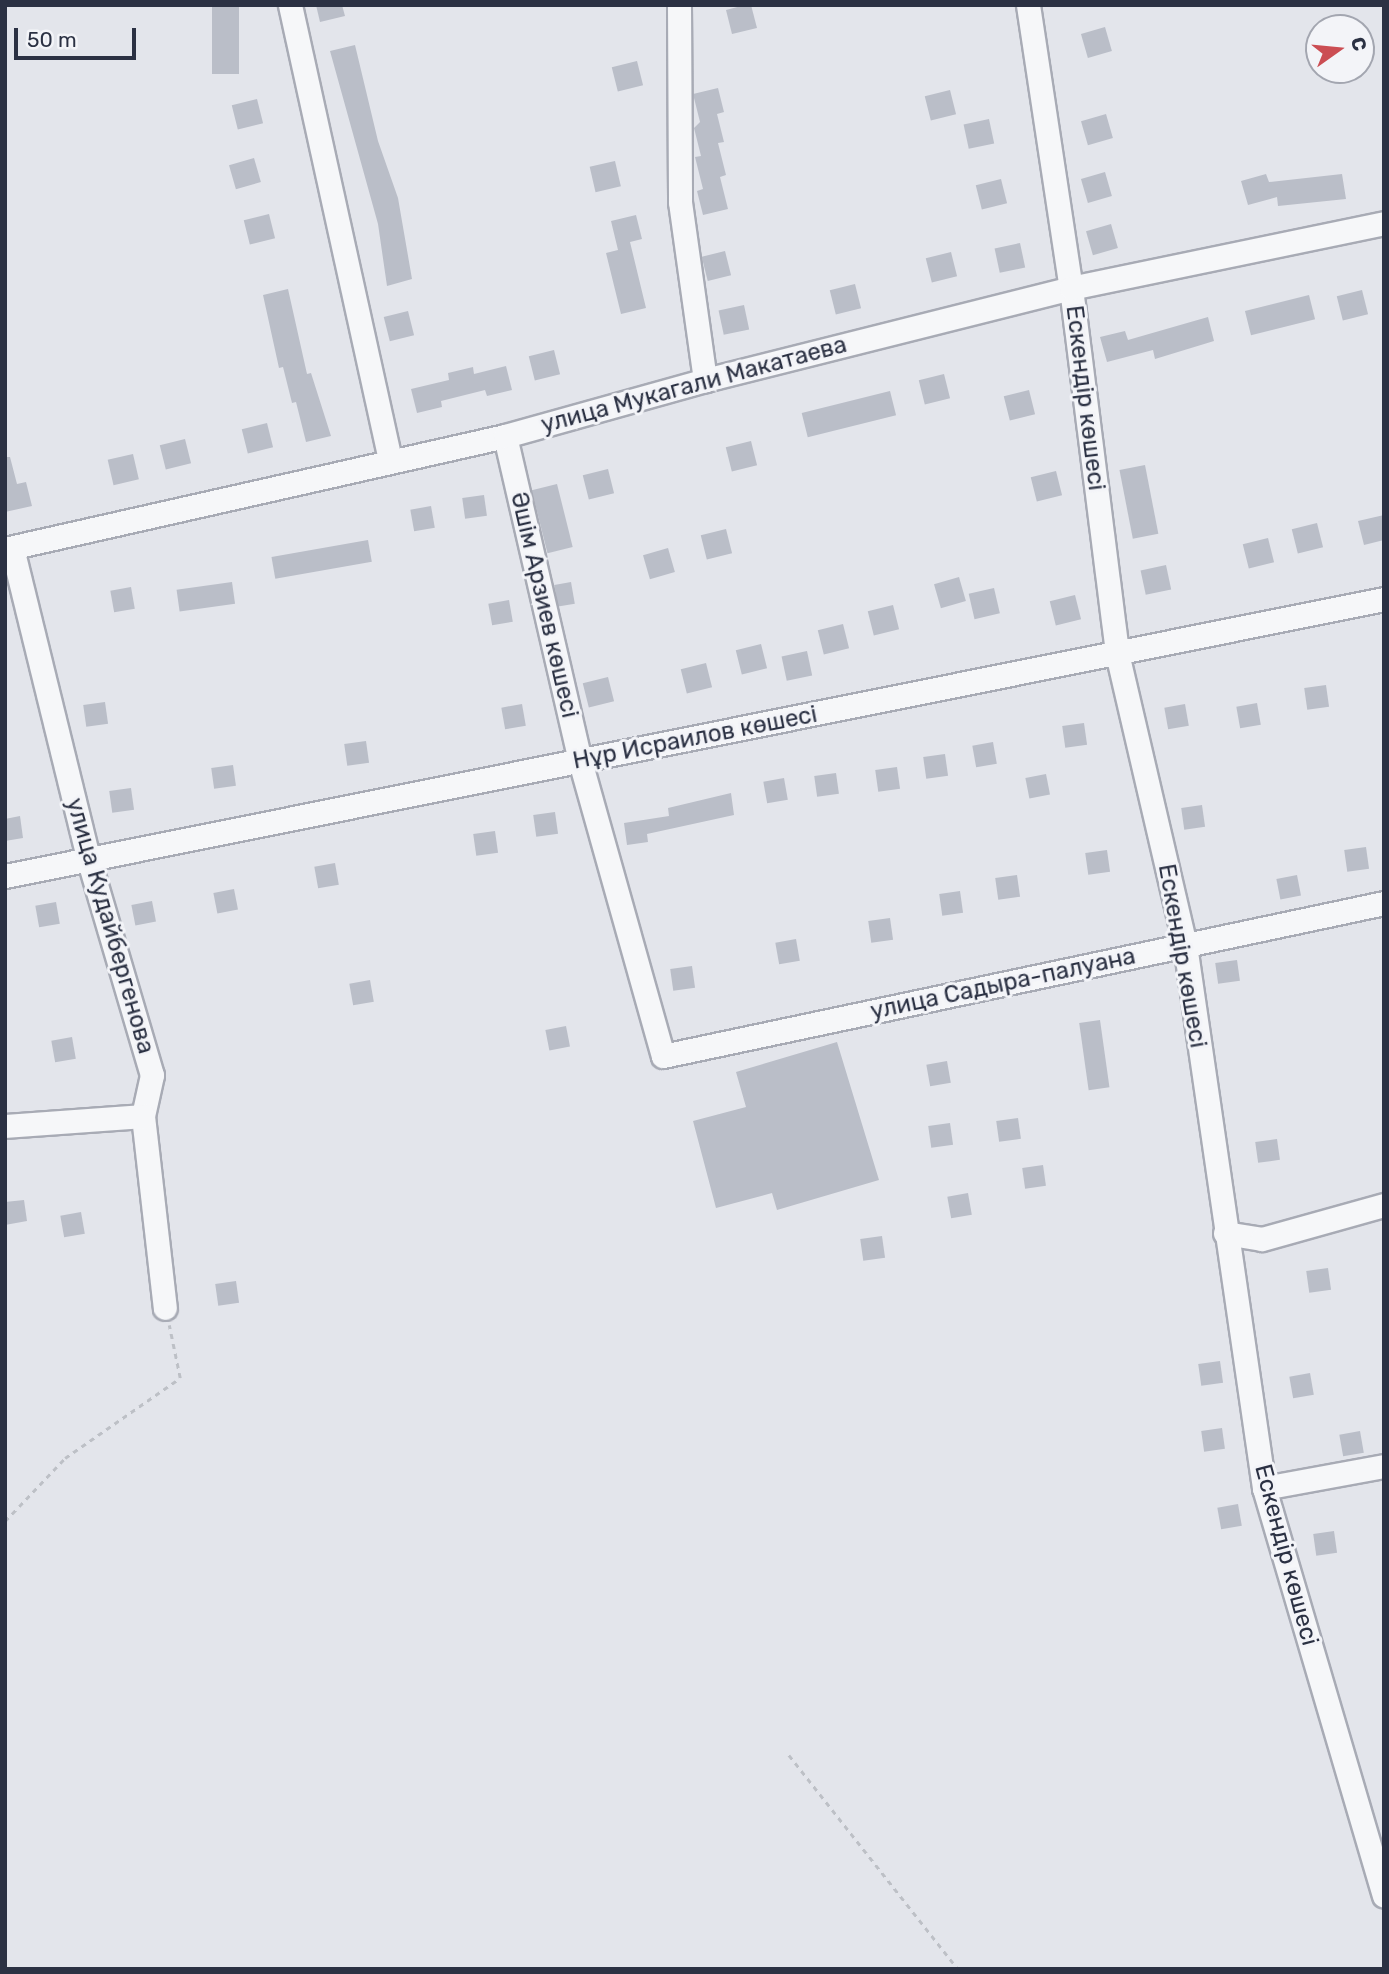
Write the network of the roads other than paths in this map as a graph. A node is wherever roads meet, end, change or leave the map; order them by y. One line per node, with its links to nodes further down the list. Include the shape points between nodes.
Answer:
1 (290, 5): 8 (street)
2 (679, 5): 6 (street, via 680,202)
3 (1028, 5): 5 (street, Ескендір көшесі)
4 (1384, 223): 5 (street, улица Мукагали Макатаева)
5 (1071, 288): 6 (street, улица Мукагали Макатаева); 11 (street, Ескендір көшесі)
6 (705, 380): 7 (street, улица Мукагали Макатаева)
7 (506, 436): 8 (street, улица Мукагали Макатаева); 12 (street, Әшім Арзиев көшесі)
8 (390, 461): 9 (street, улица Мукагали Макатаева)
9 (9, 548): 13 (street, улица Кудайбергенова)
10 (1384, 598): 11 (street, Нұр Исраилов көшесі)
11 (1117, 653): 12 (street, Нұр Исраилов көшесі); 16 (street, Ескендір көшесі)
12 (580, 761): 13 (street, Нұр Исраилов көшесі); 17 (street, Әшім Арзиев көшесі)
13 (89, 861): 14 (street, Нұр Исраилов көшесі); 18 (street, улица Кудайбергенова, via 152,1075)
14 (5, 876)
15 (1384, 903): 16 (street, улица Садыра-палуана)
16 (1185, 945): 17 (street, улица Садыра-палуана); 21 (street, Ескендір көшесі)
17 (663, 1056)
18 (143, 1116): 19 (street); 22 (street, улица Кудайбергенова)
19 (5, 1126)
20 (1384, 1205): 21 (street, via 1262,1239)
21 (1224, 1233): 24 (street, Ескендір көшесі)
22 (166, 1308)
23 (1384, 1466): 24 (street)
24 (1264, 1488): 25 (street, Ескендір көшесі)
25 (1384, 1896)

